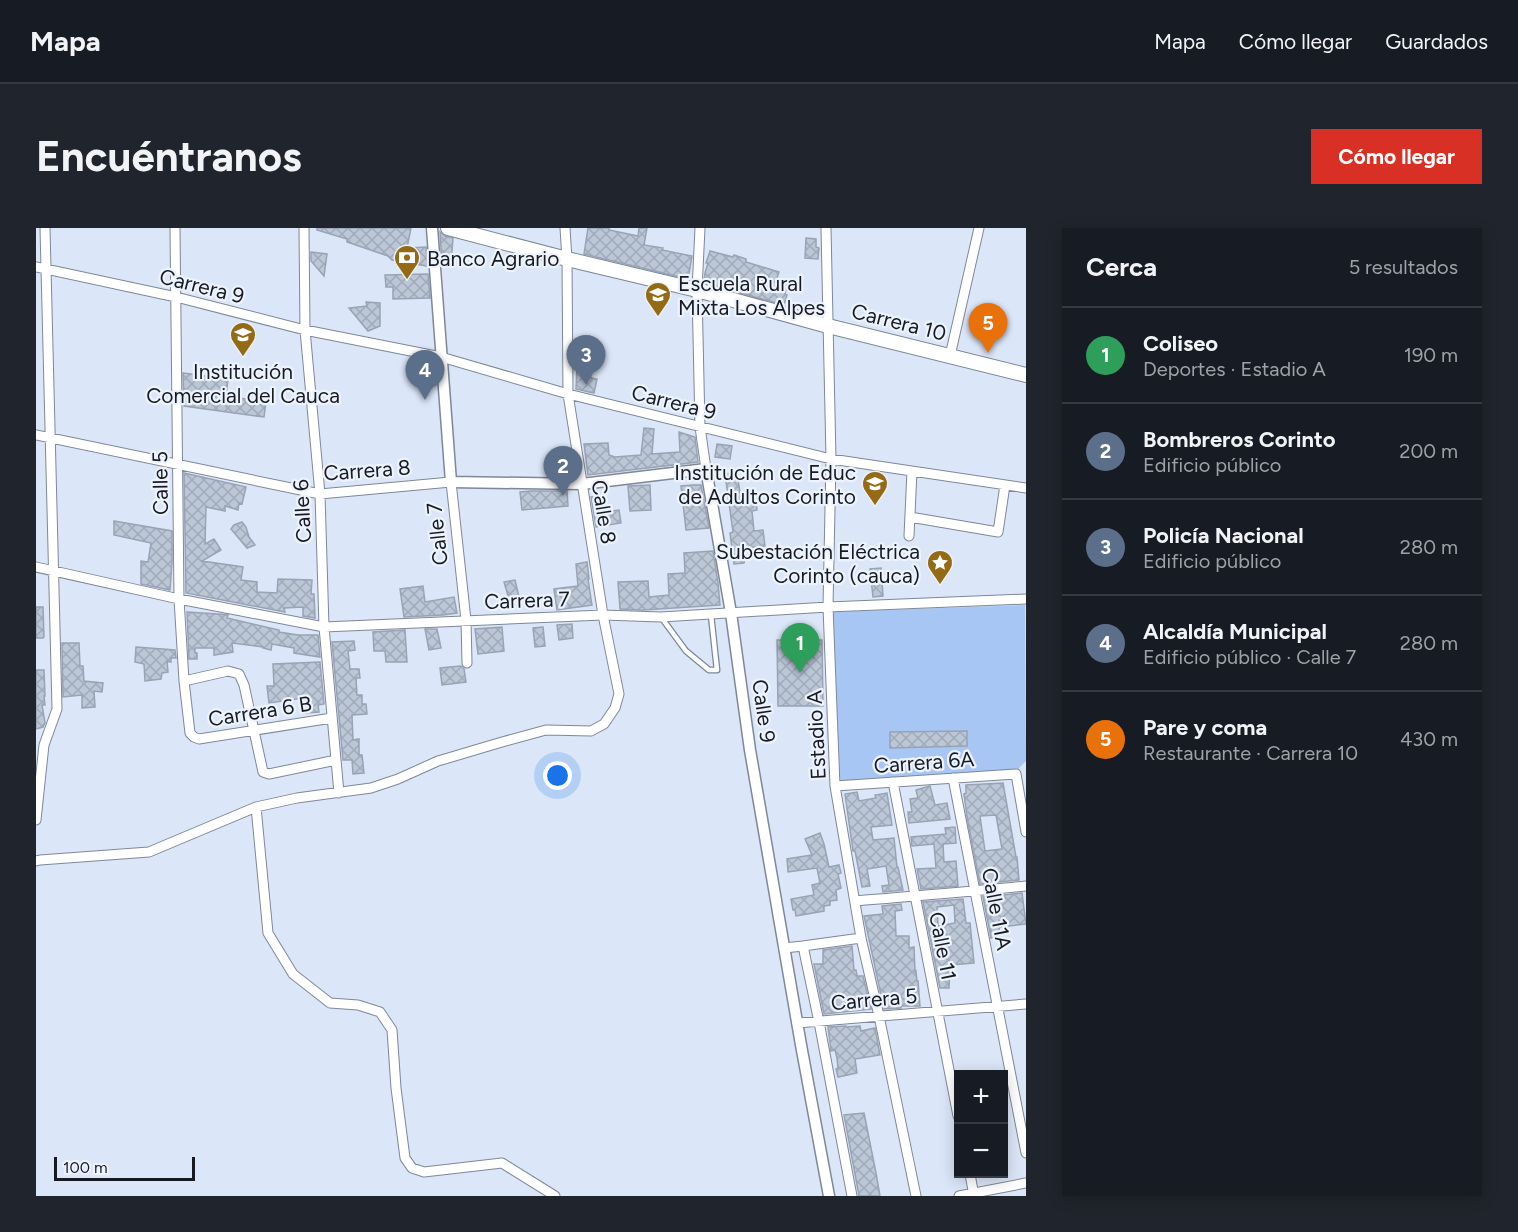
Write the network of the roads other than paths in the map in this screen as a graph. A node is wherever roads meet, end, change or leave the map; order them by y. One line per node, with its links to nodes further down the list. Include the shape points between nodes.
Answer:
1 (45, 228): 13 (street)
2 (175, 228): 15 (street, Calle 5)
3 (304, 228): 17 (street, Calle 6)
4 (432, 228): 19 (street, Calle 7)
5 (448, 228): 10 (main road, Carrera 10)
6 (565, 228): 11 (street, Calle 8)
7 (700, 228): 14 (street, Calle 9)
8 (826, 228): 16 (street, Estadio A)
9 (979, 228): 18 (street)
10 (469, 230): 11 (main road, Carrera 10)
11 (567, 259): 14 (main road, Carrera 10); 21 (street, Calle 8)
12 (36, 267): 13 (street, Carrera 9)
13 (46, 269): 15 (street, Carrera 9); 24 (street)
14 (697, 290): 16 (main road, Carrera 10); 22 (street, Calle 9)
15 (176, 297): 17 (street, Carrera 9); 26 (street, Calle 5)
16 (828, 326): 18 (main road, Carrera 10); 25 (street, Estadio A)
17 (305, 330): 19 (street, Carrera 9); 33 (street, Calle 6)
18 (950, 356): 20 (main road, Carrera 10)
19 (441, 357): 21 (street, Carrera 9); 29 (street, Calle 7)
20 (1026, 375)
21 (568, 394): 22 (street, Carrera 9); 30 (street, Calle 8)
22 (700, 427): 25 (street, Carrera 9); 27 (street, Calle 9)
23 (36, 435): 24 (street, Carrera 8)
24 (50, 438): 26 (street, Carrera 8); 37 (street)
25 (831, 459): 28 (street, Carrera 9); 40 (street, Estadio A)
26 (178, 466): 33 (street, Carrera 8); 38 (street, Calle 5)
27 (706, 469): 30 (street, Carrera 8); 41 (street, Calle 9)
28 (912, 471): 31 (street, Carrera 9); 34 (street)
29 (451, 482): 30 (street, Carrera 8); 33 (street, Carrera 8); 45 (street, Calle 7)
30 (582, 484): 42 (street, Calle 8)
31 (1005, 485): 32 (street, Carrera 9); 34 (street, via 998,532)
32 (1026, 488)
33 (320, 494): 46 (street, Calle 6)
34 (910, 517): 35 (street)
35 (909, 536)
36 (36, 567): 37 (street, Carrera 7)
37 (54, 570): 38 (street, Carrera 7); 58 (street, via 57,709 44,745)
38 (179, 599): 46 (street, Carrera 7); 48 (street, Calle 5)
39 (1026, 599): 40 (street, Carrera 7)
40 (828, 607): 41 (street, Carrera 7); 55 (street, Estadio A)
41 (731, 614): 43 (street, Carrera 7); 67 (street, Calle 9)
42 (603, 615): 44 (street, Carrera 7); 45 (street, Carrera 7); 56 (street, Calle 8, via 619,694 604,724 591,731 546,730 438,761 371,788)
43 (711, 615): 44 (street, Carrera 7); 44 (lane, via 717,670 709,670 686,651)
44 (661, 618)
45 (466, 620): 46 (street, Carrera 7); 47 (street, Calle 7)
46 (324, 627): 49 (street, Calle 6)
47 (467, 663)
48 (183, 681): 50 (street, via 228,671 239,674); 51 (street, Calle 5, via 190,733)
49 (332, 718): 50 (street, Carrera 6 B); 52 (street, Calle 6)
50 (255, 731): 51 (street, Carrera 6 B); 52 (street, via 263,772)
51 (194, 737)
52 (336, 760): 56 (street, Calle 6)
53 (953, 778): 54 (street, Carrera 6A); 59 (street, Carrera 6A, via 1016,774); 62 (street, Calle 11A)
54 (893, 782): 55 (street, Carrera 6A); 63 (street, Calle 11)
55 (836, 786): 64 (street, Estadio A)
56 (339, 793): 57 (street)
57 (256, 807): 60 (street, via 149,852); 79 (street, via 268,933 293,974 330,1003 380,1012 392,1030 405,1158 412,1168 424,1172 502,1163)
58 (36, 820)
59 (1026, 832)
60 (36, 861)
61 (1026, 886): 62 (street)
62 (975, 892): 63 (street); 69 (street, Calle 11A)
63 (915, 896): 64 (street); 70 (street, Calle 11)
64 (855, 902): 65 (street, Estadio A)
65 (861, 938): 66 (street); 71 (street, Estadio A)
66 (803, 946): 67 (street); 72 (street)
67 (784, 948): 73 (street, Calle 9)
68 (1026, 1004): 69 (street, Carrera 5)
69 (997, 1006): 70 (street, Carrera 5); 75 (street, Calle 11A)
70 (938, 1011): 71 (street, Carrera 5); 74 (street, Calle 11)
71 (879, 1016): 72 (street, Carrera 5); 82 (street, Estadio A)
72 (819, 1022): 73 (street, Carrera 5); 81 (street)
73 (797, 1023): 80 (street, Calle 9)
74 (954, 1095)
75 (1026, 1153)
76 (971, 1178): 78 (street)
77 (1026, 1183): 78 (street)
78 (974, 1194): 83 (street)
79 (555, 1196)
80 (829, 1196)
81 (852, 1196)
82 (916, 1196)
83 (959, 1196)

